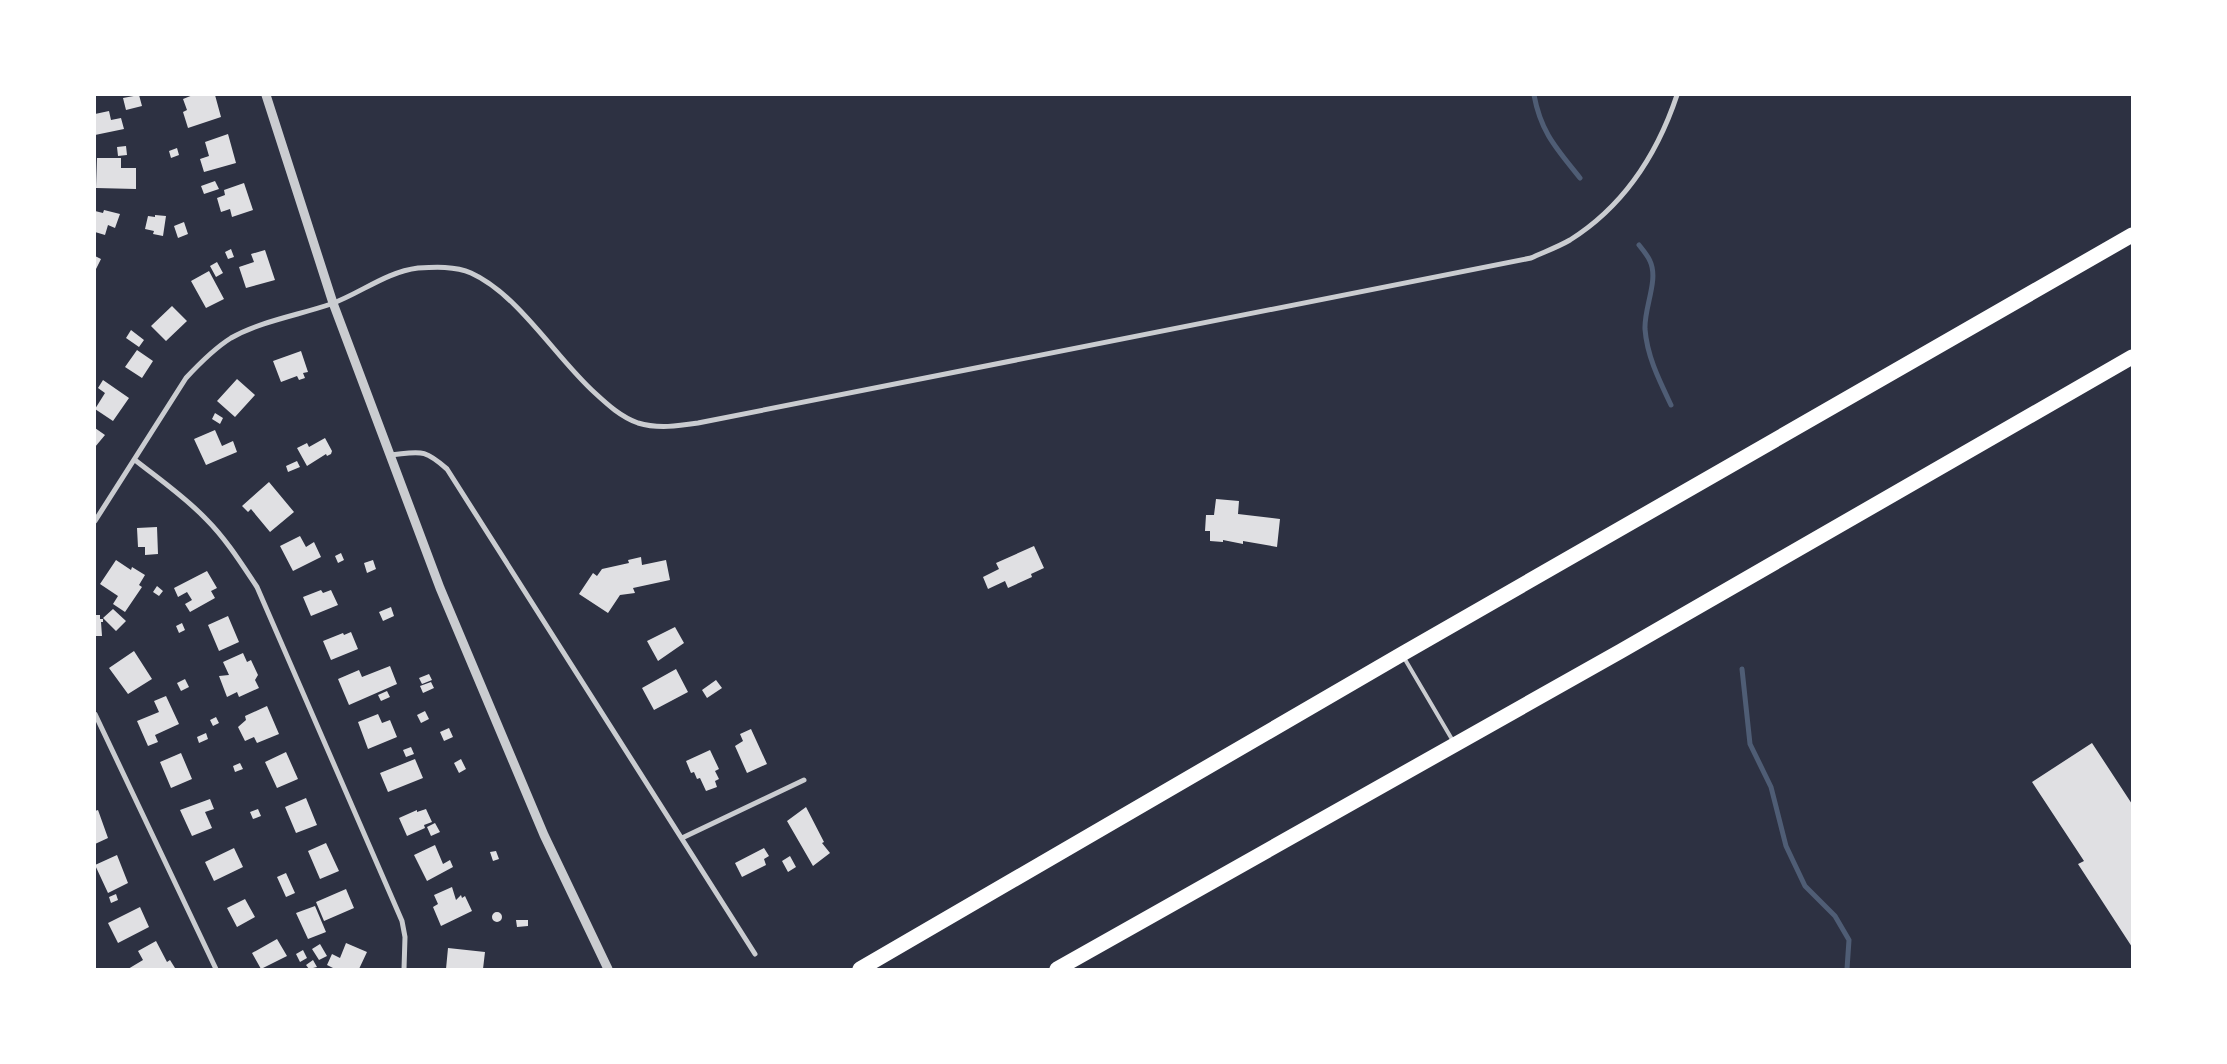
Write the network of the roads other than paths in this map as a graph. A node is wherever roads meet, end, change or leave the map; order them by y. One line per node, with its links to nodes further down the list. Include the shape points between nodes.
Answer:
1 (266, 95): 4 (street)
2 (1677, 95): 4 (street, via 1655,150 1634,183 1598,219 1569,240 1532,258 698,423 664,427 638,423 614,411 515,307 491,284 469,272 442,267 416,269 382,278)
3 (2132, 235): 9 (highway)
4 (334, 303): 6 (street); 7 (street, via 232,338 186,378)
5 (2132, 357): 11 (highway)
6 (390, 455): 13 (street, via 418,452 431,455 447,469); 17 (street, via 440,588 536,818)
7 (135, 460): 8 (street); 16 (street, via 206,518 233,550 257,587 402,921)
8 (95, 521)
9 (1402, 654): 11 (lane); 18 (highway)
10 (95, 714): 15 (street)
11 (1455, 744): 19 (highway)
12 (804, 780): 13 (street)
13 (682, 838): 14 (street)
14 (755, 954)
15 (216, 969)
16 (404, 969)
17 (608, 969)
18 (860, 969)
19 (1057, 969)

